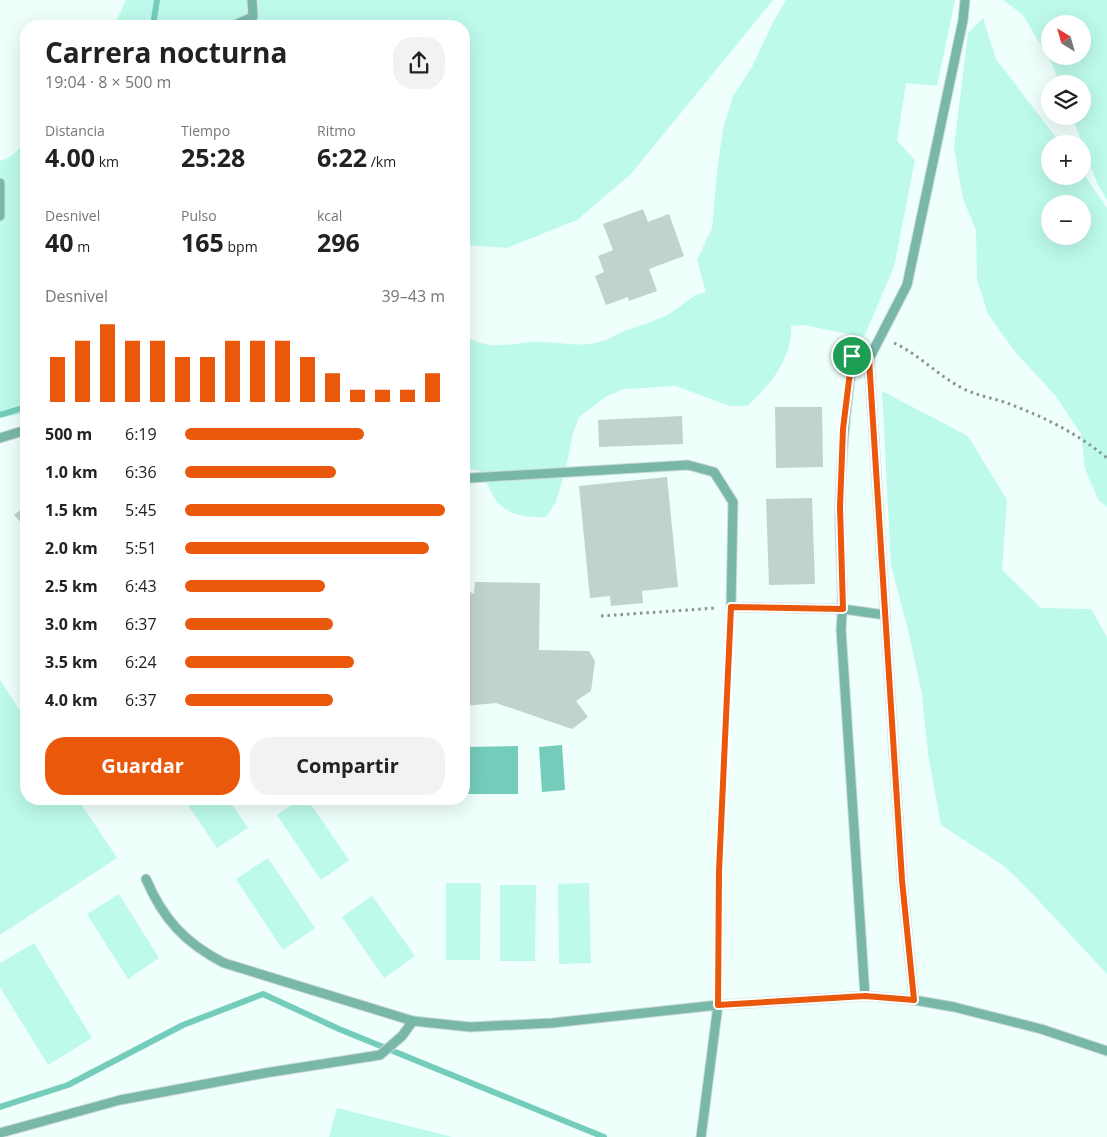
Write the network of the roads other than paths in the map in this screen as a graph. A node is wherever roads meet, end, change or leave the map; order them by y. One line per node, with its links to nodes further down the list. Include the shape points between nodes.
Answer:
1 (252, 0): 3 (lane, via 253,17)
2 (965, 0): 6 (lane, via 907,285)
3 (246, 20)
4 (0, 183): 5 (lane)
5 (0, 216)
6 (869, 359): 10 (lane, via 852,356 843,429 840,507); 11 (lane)
7 (20, 432): 8 (lane)
8 (0, 438)
9 (470, 478): 10 (lane, via 688,465 714,472 733,502 731,607)
10 (843, 609): 11 (lane); 13 (lane, via 841,629)
11 (885, 615): 14 (lane, via 902,880)
12 (146, 879): 16 (lane, via 157,903 177,930 215,959)
13 (865, 996): 14 (lane); 15 (lane)
14 (914, 1000): 17 (lane, via 1041,1029)
15 (718, 1005): 16 (lane, via 552,1023 470,1027); 19 (lane)
16 (413, 1021): 18 (lane, via 402,1036 380,1055 120,1100)
17 (1107, 1051)
18 (0, 1133)
19 (701, 1137)

